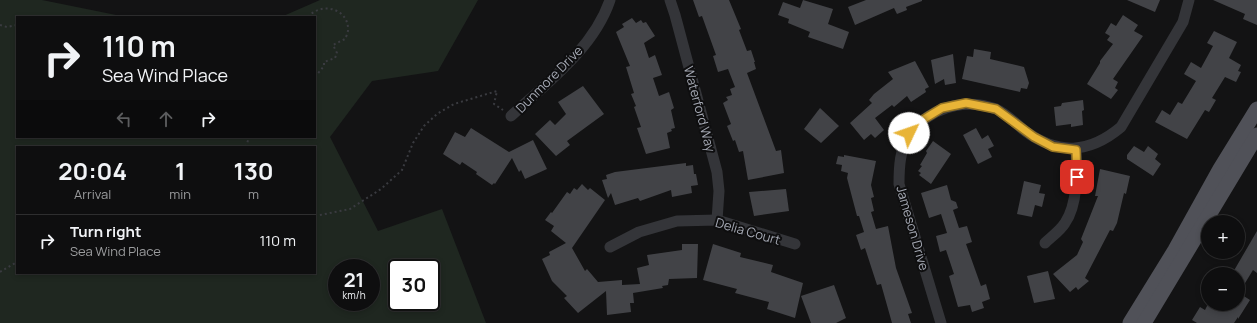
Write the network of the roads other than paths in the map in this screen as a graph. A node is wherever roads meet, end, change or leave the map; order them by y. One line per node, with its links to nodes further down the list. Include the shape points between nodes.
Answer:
1 (610, 0): 5 (street, Dunmore Drive, via 608,8 588,41)
2 (670, 0): 8 (street, Waterford Way, via 717,172)
3 (1189, 0): 7 (street, Jameson Drive, via 1183,22 1120,127 1110,137)
4 (1257, 109): 13 (main road)
5 (511, 116)
6 (1257, 135): 14 (main road)
7 (1076, 150): 9 (street, via 1077,177 1073,202 1065,223); 12 (street, Jameson Drive, via 1053,147 1034,137 996,109 966,103 942,108 924,119 909,133 899,160 899,184)
8 (717, 220): 10 (street, Delia Court); 11 (street, Delia Court, via 677,221 639,232)
9 (1044, 243)
10 (795, 244)
11 (610, 247)
12 (941, 323)
13 (1130, 323)
14 (1144, 323)

